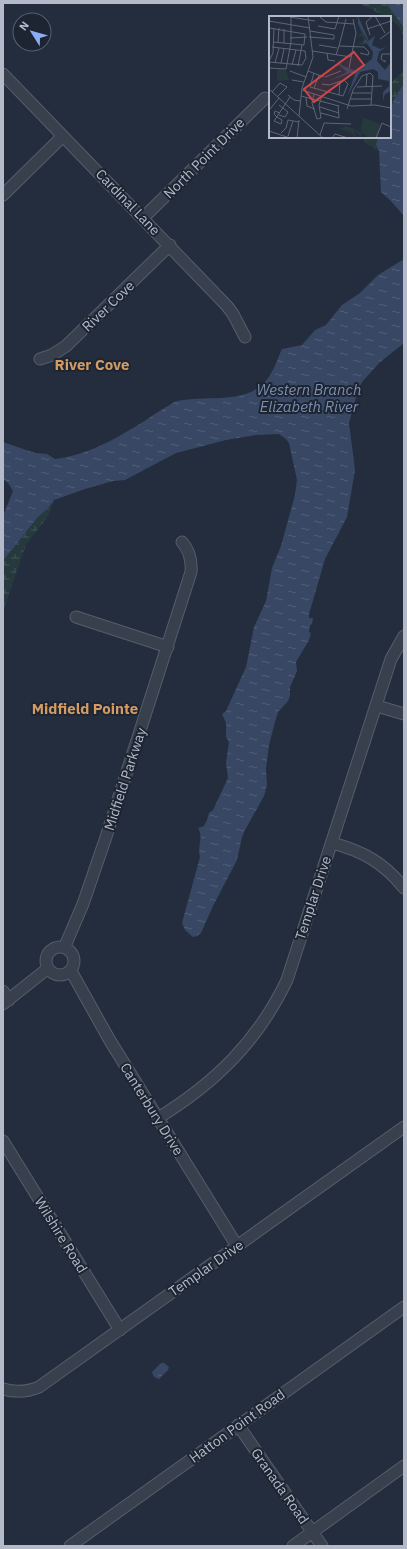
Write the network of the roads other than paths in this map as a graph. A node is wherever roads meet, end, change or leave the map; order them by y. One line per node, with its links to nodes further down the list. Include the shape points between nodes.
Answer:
1 (3, 74): 3 (street, Cardinal Lane)
2 (265, 98): 5 (street, North Point Drive)
3 (63, 136): 4 (street); 5 (street, Cardinal Lane)
4 (3, 195)
5 (143, 218): 6 (street, Cardinal Lane)
6 (170, 245): 7 (street, Cardinal Lane, via 227,306); 8 (street, River Cove, via 66,346)
7 (245, 337)
8 (40, 359)
9 (182, 542): 12 (street, Midfield Parkway, via 190,554 191,572)
10 (76, 617): 12 (street)
11 (404, 636): 13 (street, Templar Drive, via 391,659)
12 (168, 647): 17 (street, Midfield Parkway, via 83,904)
13 (376, 706): 14 (street); 15 (street, Templar Drive)
14 (404, 714)
15 (332, 843): 16 (street, via 351,848 371,858); 21 (street, Templar Drive, via 287,980 269,1013 246,1045 218,1074 181,1104)
16 (404, 888)
17 (65, 946): 18 (street, via 55,946 48,951 45,960); 19 (street, via 72,952 74,962)
18 (47, 969): 19 (street, via 54,974 63,975); 20 (street)
19 (71, 971): 21 (street, Canterbury Drive)
20 (5, 998)
21 (158, 1118): 24 (street, Canterbury Drive)
22 (404, 1127): 24 (street, Templar Drive)
23 (3, 1140): 26 (street, Wilshire Road)
24 (237, 1246): 26 (street, Templar Drive)
25 (404, 1307): 28 (street, Hatton Point Road)
26 (120, 1330): 27 (street, Templar Drive, via 39,1387 20,1392)
27 (3, 1389)
28 (238, 1425): 30 (street, Granada Road); 31 (street, Hatton Point Road)
29 (404, 1466): 30 (street)
30 (313, 1532): 32 (street); 33 (street, Granada Road)
31 (70, 1546)
32 (293, 1546)
33 (322, 1546)

